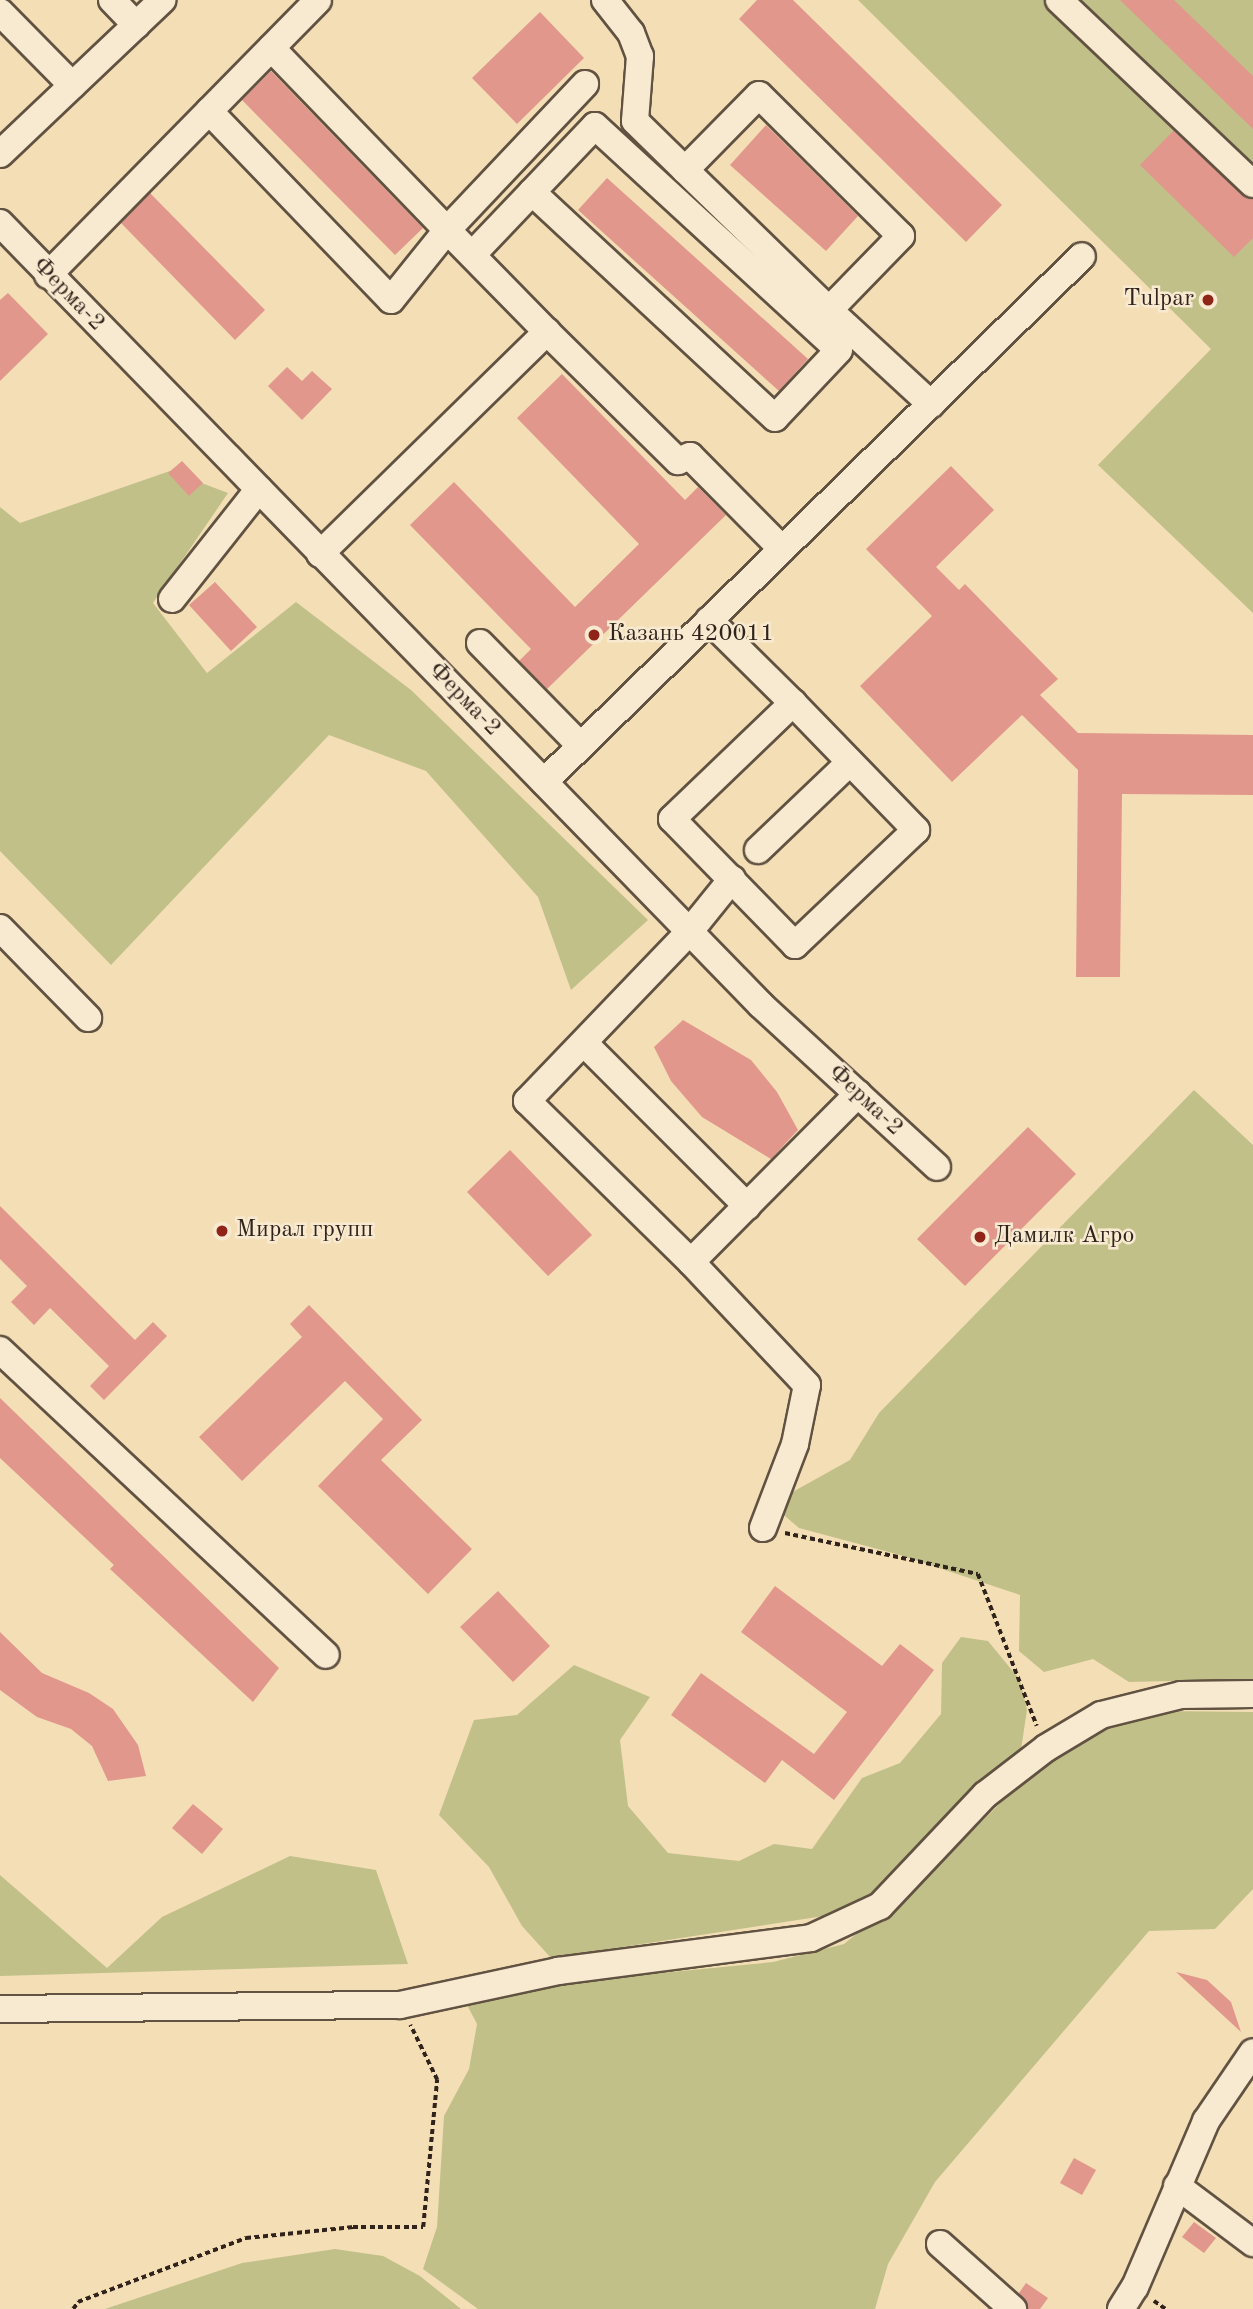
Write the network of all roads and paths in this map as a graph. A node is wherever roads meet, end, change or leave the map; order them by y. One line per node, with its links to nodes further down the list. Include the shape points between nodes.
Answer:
1 (112, 0): 7 (street)
2 (162, 0): 7 (street)
3 (318, 0): 8 (street)
4 (605, 0): 13 (street, via 631,33 640,56 635,121)
5 (1059, 0): 14 (street)
6 (0, 12): 10 (street)
7 (136, 25): 10 (street)
8 (271, 48): 11 (street); 17 (street)
9 (585, 84): 17 (street)
10 (72, 85): 12 (street)
11 (209, 111): 17 (street, via 391,300); 20 (street)
12 (0, 154)
13 (685, 170): 21 (street); 21 (street, via 759,96 901,236)
14 (1253, 184)
15 (531, 192): 15 (street, via 775,418 839,349 595,125); 18 (street)
16 (0, 223): 20 (street, Ферма-2)
17 (447, 230): 18 (street)
18 (472, 256): 22 (street)
19 (1082, 256): 23 (street)
20 (47, 275): 24 (street, Ферма-2)
21 (829, 310): 23 (street)
22 (547, 332): 25 (street, via 678,461 690,456); 26 (street)
23 (931, 404): 25 (street)
24 (259, 489): 26 (street, Ферма-2); 27 (street)
25 (782, 549): 28 (street)
26 (320, 554): 33 (street, Ферма-2)
27 (172, 599)
28 (709, 620): 30 (street); 31 (street)
29 (480, 643): 31 (street)
30 (793, 703): 32 (street); 35 (street, via 672,819)
31 (581, 746): 33 (street)
32 (850, 762): 34 (street); 35 (street, via 915,830 795,945)
33 (544, 782): 37 (street, Ферма-2)
34 (758, 850)
35 (732, 879): 37 (street)
36 (0, 928): 38 (street)
37 (690, 932): 39 (street); 40 (street, Ферма-2)
38 (88, 1018)
39 (584, 1043): 42 (street); 43 (street, via 527,1101)
40 (858, 1094): 41 (street, Ферма-2); 42 (street)
41 (937, 1167)
42 (747, 1206): 43 (street)
43 (691, 1262): 45 (street, via 807,1385 796,1444)
44 (0, 1350): 46 (street)
45 (763, 1528): 48 (path, via 978,1574)
46 (326, 1654)
47 (1253, 1694): 48 (street, via 1181,1695 1101,1715)
48 (1046, 1748): 49 (street, via 985,1796 880,1906 811,1938 558,1971)
49 (400, 2005): 50 (street); 55 (path, via 438,2080 422,2228 354,2227 246,2238 79,2302)
50 (0, 2009)
51 (1253, 2052): 52 (street, via 1206,2121)
52 (1177, 2186): 53 (street); 57 (street, via 1135,2287)
53 (1253, 2243)
54 (940, 2244): 56 (street)
55 (73, 2309)
56 (1013, 2309)
57 (1121, 2309)

